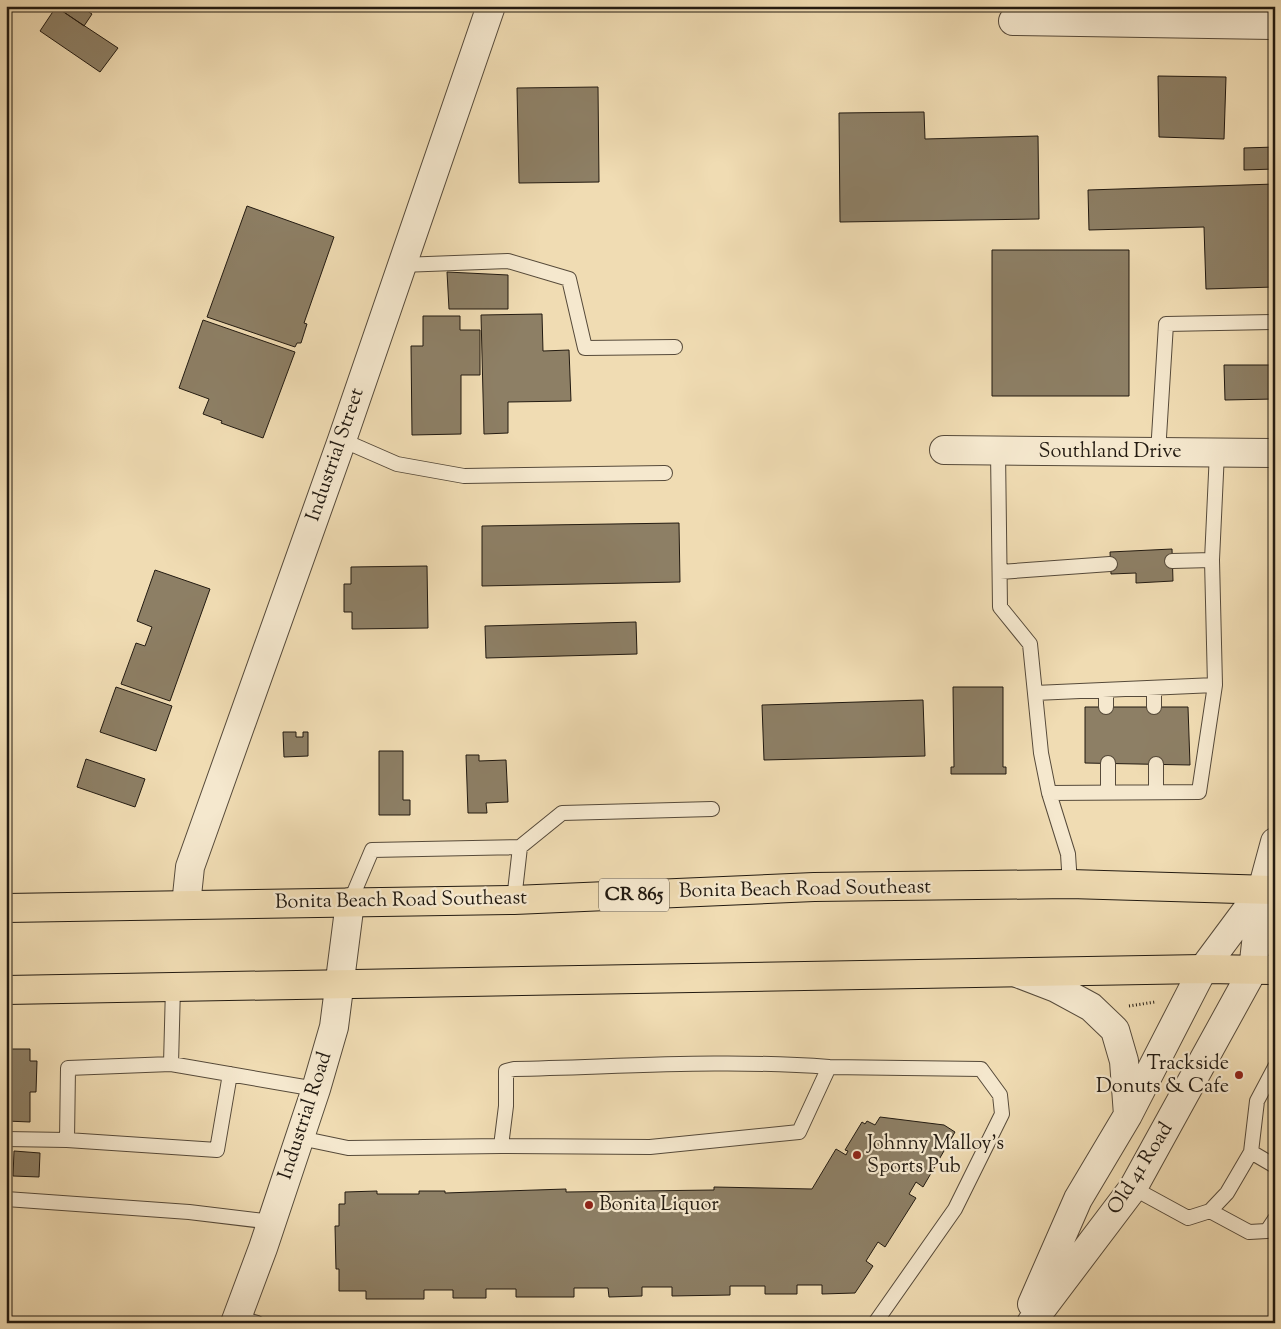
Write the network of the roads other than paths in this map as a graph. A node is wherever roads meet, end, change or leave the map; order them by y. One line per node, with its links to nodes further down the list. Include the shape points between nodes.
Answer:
1 (492, 6): 5 (street, Industrial Street)
2 (1184, 16): 3 (street); 4 (street)
3 (1013, 21)
4 (1275, 24)
5 (401, 265): 7 (lane, via 508,261 569,279 585,348); 8 (street, Industrial Street)
6 (1275, 322): 12 (lane, via 1166,324)
7 (675, 347)
8 (342, 440): 14 (lane, via 396,464 464,476); 37 (street, Industrial Street, via 190,867)
9 (944, 450): 10 (street, Southland Drive)
10 (998, 451): 12 (street, Southland Drive); 18 (lane)
11 (1217, 452): 12 (street, Southland Drive); 13 (street, Southland Drive); 15 (lane)
12 (1158, 453)
13 (1275, 453)
14 (665, 473)
15 (1212, 560): 16 (lane); 19 (lane)
16 (1172, 561)
17 (1110, 564): 18 (lane)
18 (1000, 572): 22 (lane, via 1000,607 1030,644)
19 (1215, 685): 20 (lane); 28 (lane, via 1199,792)
20 (1154, 688): 21 (lane); 24 (lane)
21 (1106, 690): 22 (lane); 23 (lane)
22 (1035, 693): 29 (lane)
23 (1106, 707)
24 (1154, 707)
25 (1108, 763): 27 (lane)
26 (1156, 764): 28 (lane)
27 (1108, 792): 28 (lane); 29 (lane)
28 (1156, 792)
29 (1049, 793): 33 (lane, via 1068,854)
30 (712, 809): 32 (lane, via 562,813)
31 (1275, 842): 34 (street, Old 41 Road)
32 (520, 847): 35 (lane); 36 (lane, via 372,850)
33 (1070, 884): 34 (main road, Bonita Beach Road Southeast / CR 865); 35 (main road, Bonita Beach Road Southeast / CR 865, via 814,887)
34 (1268, 890): 39 (street, Old 41 Road); 40 (street, Old 41 Road)
35 (514, 900): 36 (main road, Bonita Beach Road Southeast / CR 865)
36 (350, 902): 37 (main road, Bonita Beach Road Southeast / CR 865); 42 (street, Industrial Road)
37 (186, 905): 38 (main road, Bonita Beach Road Southeast / CR 865)
38 (6, 908)
39 (1203, 968): 40 (main road); 41 (main road); 50 (street, Old 41 Road)
40 (1264, 970): 57 (street, Old 41 Road)
41 (1017, 973): 42 (main road); 50 (street, via 1056,988 1091,1007 1114,1030 1124,1061)
42 (340, 985): 43 (main road); 49 (street, Industrial Road, via 334,1027)
43 (173, 987): 44 (main road); 45 (lane)
44 (6, 990)
45 (171, 1064): 48 (lane); 53 (lane, via 68,1068)
46 (829, 1067): 54 (lane, via 800,1132 650,1147); 54 (lane, via 660,1065 506,1070); 63 (lane, via 981,1069 1000,1095 1002,1114 954,1209)
47 (1275, 1067): 55 (lane, via 1257,1101)
48 (230, 1074): 49 (lane); 53 (lane, via 217,1150)
49 (316, 1089): 51 (street, Industrial Road)
50 (1128, 1116): 64 (street, Old 41 Road, via 1078,1199)
51 (300, 1138): 54 (lane, via 348,1148); 61 (street, Industrial Road)
52 (6, 1139): 53 (lane)
53 (67, 1140)
54 (501, 1146)
55 (1250, 1152): 56 (lane); 59 (lane, via 1227,1193)
56 (1275, 1166)
57 (1133, 1188): 59 (lane, via 1188,1218); 65 (street, Old 41 Road)
58 (6, 1199): 61 (lane, via 189,1212)
59 (1210, 1211): 60 (lane, via 1248,1232 1267,1231)
60 (1275, 1219)
61 (272, 1222): 62 (street, Industrial Road)
62 (243, 1321)
63 (875, 1323)
64 (1023, 1323)
65 (1032, 1323)

